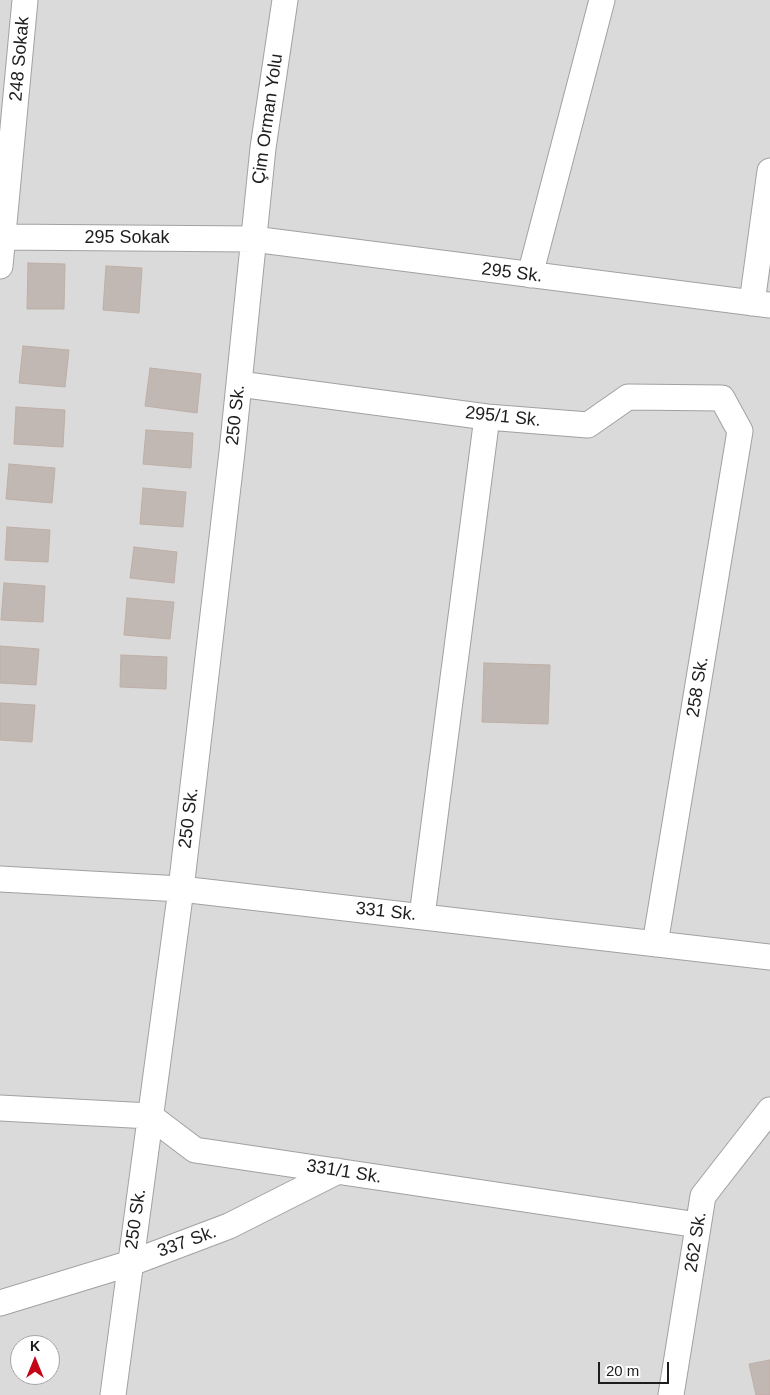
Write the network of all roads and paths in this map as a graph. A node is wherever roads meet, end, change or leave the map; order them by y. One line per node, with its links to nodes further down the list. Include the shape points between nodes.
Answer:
1 (25, 0): 5 (street, 248 Sokak)
2 (285, 0): 6 (street, Çim Orman Yolu)
3 (602, 0): 8 (street)
4 (770, 171): 9 (street)
5 (2, 237): 6 (street, 295 Sokak); 7 (street, 248 Sokak)
6 (253, 239): 8 (street, 295 Sk.); 10 (street, 250 Sk.)
7 (0, 266)
8 (530, 275): 9 (street, 295 Sk.)
9 (761, 304)
10 (239, 384): 11 (street, 295/1 Sk.); 14 (street, 250 Sk.)
11 (487, 417): 12 (street, 295/1 Sk., via 588,425 628,397 722,398); 15 (street)
12 (740, 431): 16 (street, 258 Sk.)
13 (0, 879): 14 (street, 331 Sk.)
14 (181, 889): 15 (street, 331 Sk.); 20 (street, 250 Sk.)
15 (422, 916): 16 (street, 331 Sk.)
16 (655, 944): 17 (street, 331 Sk.)
17 (770, 957)
18 (0, 1108): 20 (street)
19 (770, 1110): 22 (street, 262 Sk., via 703,1196)
20 (150, 1116): 21 (street, 331/1 Sk., via 195,1150); 23 (street, 250 Sk.)
21 (338, 1171): 22 (street, 331/1 Sk.); 23 (street, 337 Sk., via 229,1226)
22 (698, 1225): 26 (street, 262 Sk.)
23 (130, 1263): 24 (street, 337 Sk.); 25 (street, 250 Sk.)
24 (0, 1304)
25 (113, 1395)
26 (671, 1395)

